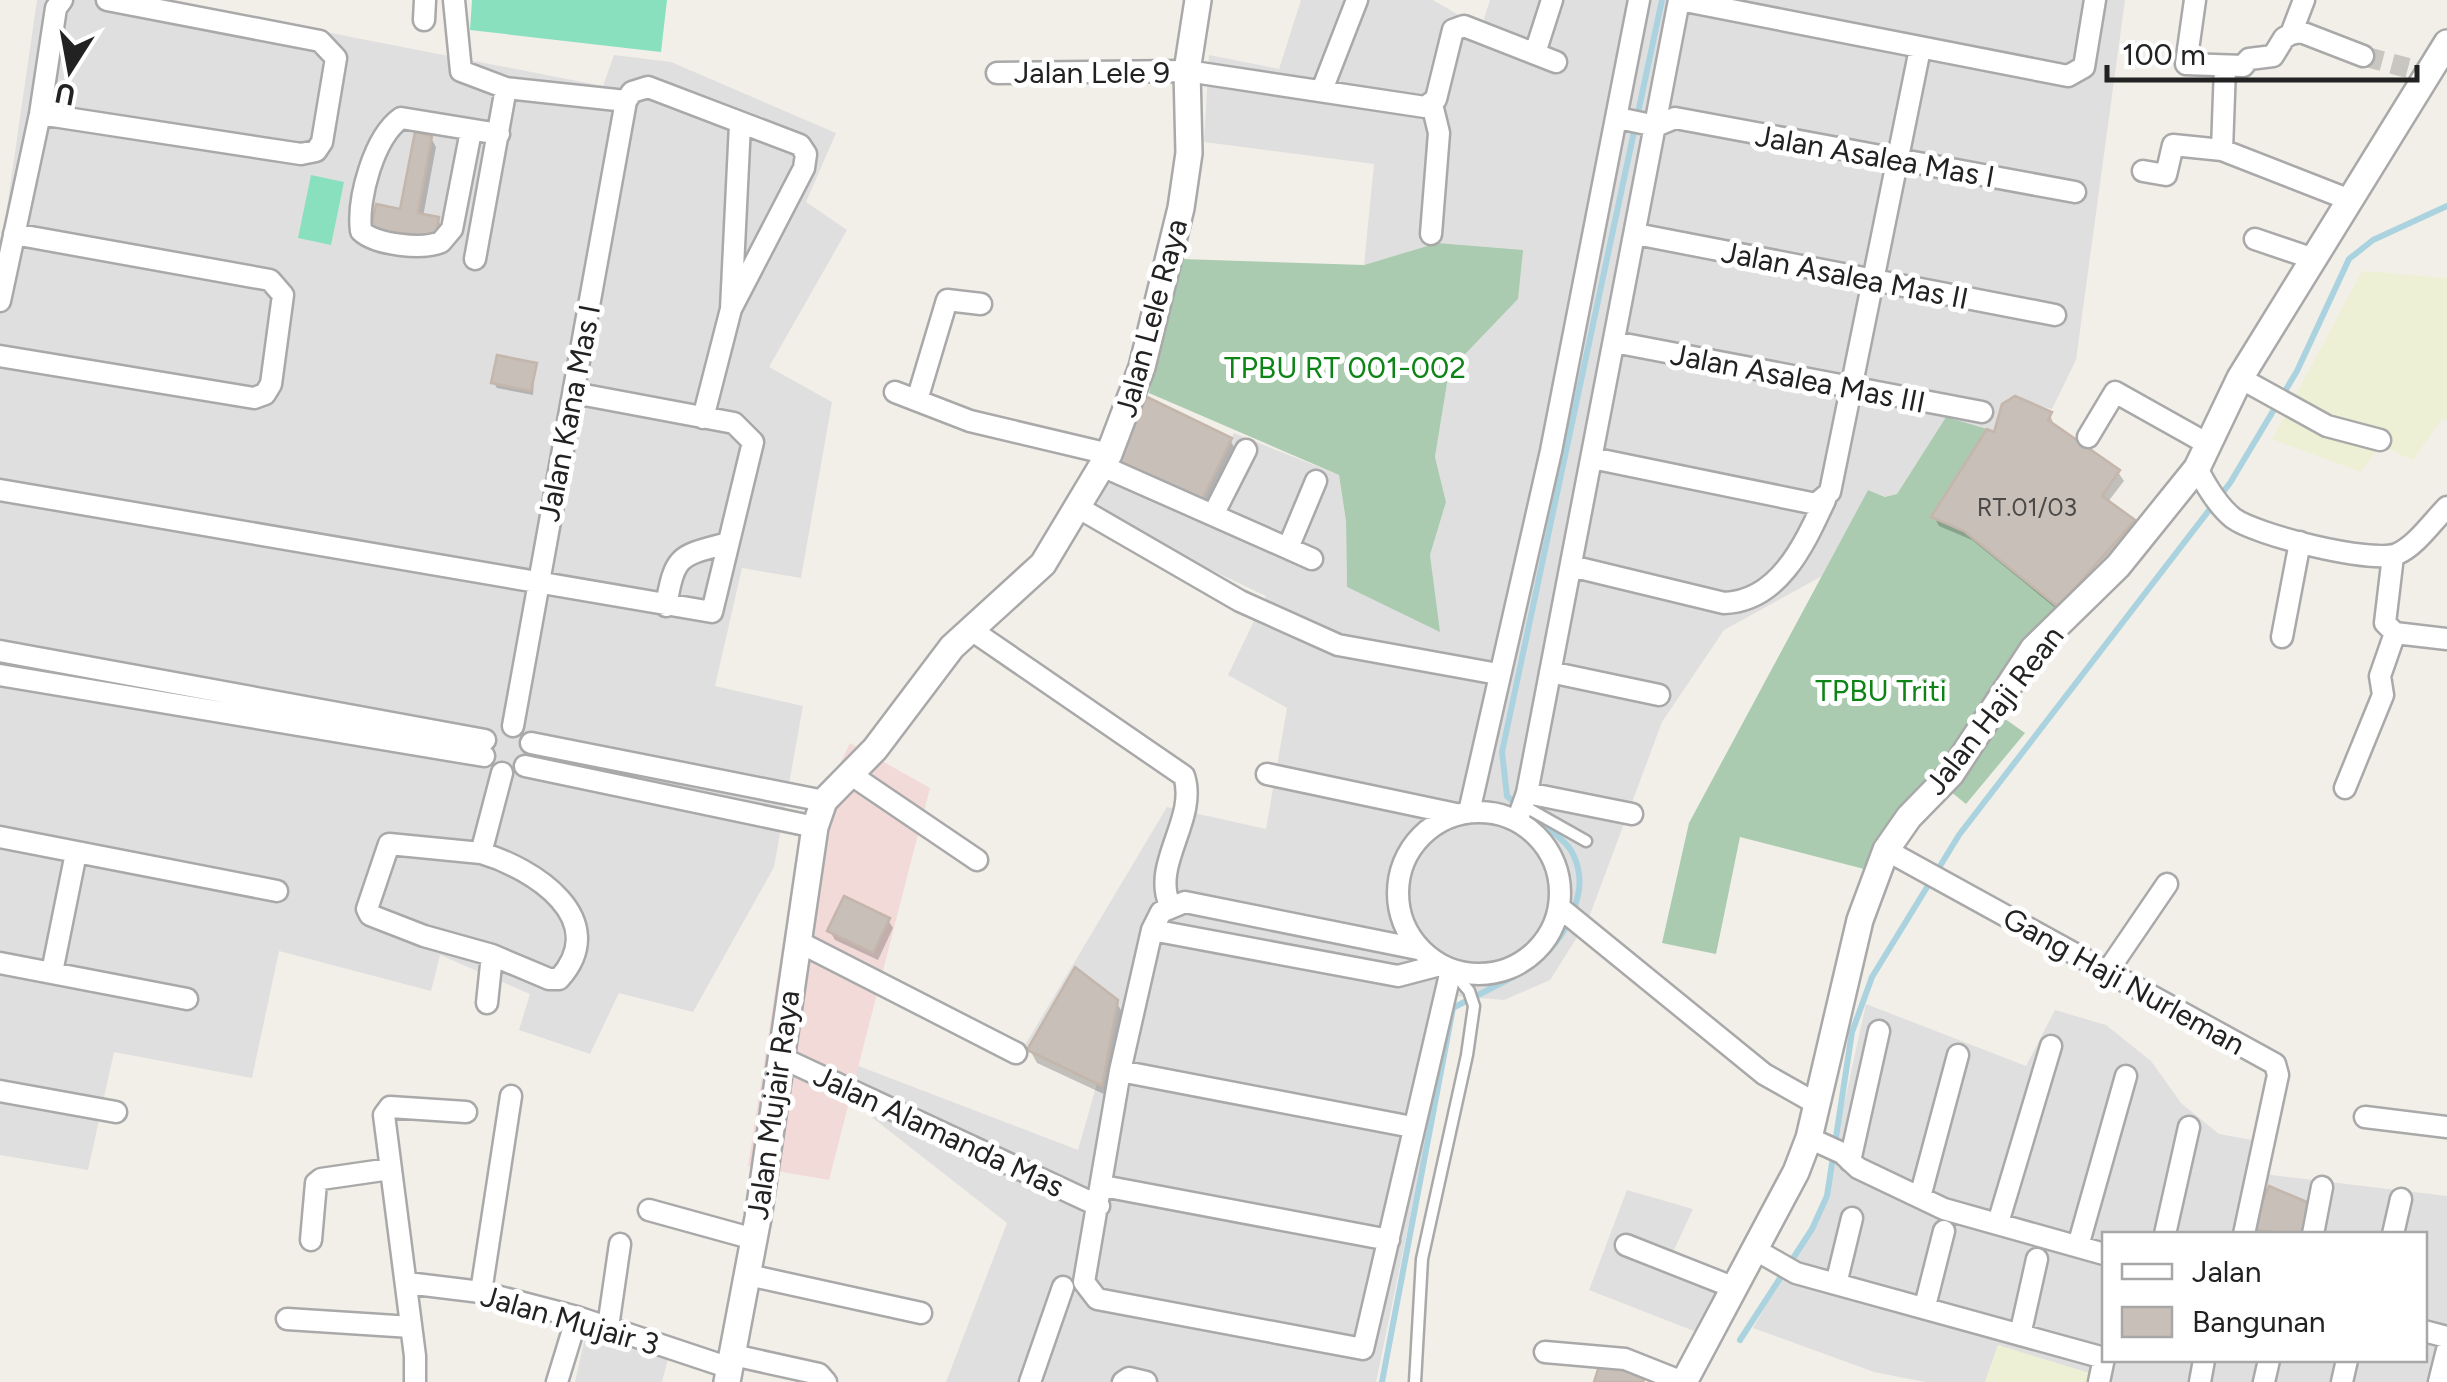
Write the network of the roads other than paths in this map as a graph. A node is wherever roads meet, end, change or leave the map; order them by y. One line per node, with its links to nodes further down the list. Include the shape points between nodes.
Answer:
1 (62, 0): 26 (street)
2 (107, 0): 26 (street, via 320,42 336,58 322,142 302,154)
3 (454, 0): 21 (street, via 461,71)
4 (1198, 0): 19 (street, Jalan Lele Raya)
5 (1357, 0): 22 (street)
6 (1552, 0): 15 (street)
7 (1640, 0): 23 (street)
8 (1680, 0): 14 (street); 27 (street)
9 (2095, 0): 14 (street, via 2084,68 2068,76)
10 (2195, 0): 18 (street, via 2186,64)
11 (2304, 0): 12 (street)
12 (2291, 34): 16 (street, via 2302,32); 18 (street, via 2273,56)
13 (2447, 43): 36 (street, Jalan Haji Rean, via 2418,72)
14 (1920, 50): 33 (street)
15 (1534, 53): 17 (street); 25 (street, via 1464,26 1452,30)
16 (2363, 56)
17 (1556, 62)
18 (2224, 67): 32 (street)
19 (1188, 71): 20 (street, Jalan Lele 9); 22 (street, Jalan Lele 9); 63 (street, Jalan Lele Raya, via 1189,153 1181,208 1142,367)
20 (997, 73)
21 (506, 88): 24 (street); 31 (street)
22 (1322, 90): 25 (street, Jalan Lele 9)
23 (1622, 95): 27 (street, Jalan Asalea Mas I); 28 (street)
24 (626, 100): 29 (street, via 648,88); 55 (street, Jalan Kana Mas I)
25 (1432, 104): 40 (street, via 1439,134)
26 (40, 114): 39 (street)
27 (1664, 115): 28 (street, Jalan Asalea Mas I); 33 (street, Jalan Asalea Mas I); 41 (street)
28 (1618, 118): 85 (street)
29 (740, 124): 48 (street); 48 (street, via 800,145 806,154)
30 (471, 131): 31 (street); 37 (street); 37 (street, via 414,116 390,126 360,226 373,239 432,246 446,238)
31 (499, 134): 38 (street)
32 (2222, 150): 34 (street, via 2173,144 2166,175); 36 (street)
33 (1896, 161): 35 (street, Jalan Asalea Mas I); 45 (street)
34 (2142, 171)
35 (2074, 192)
36 (2350, 200): 44 (street, Jalan Haji Rean)
37 (454, 219): 38 (street)
38 (482, 222): 43 (street)
39 (14, 234): 46 (street); 51 (street, via 270,280 284,295 271,384 254,398)
40 (1431, 234)
41 (1636, 234): 45 (street, Jalan Asalea Mas II); 50 (street)
42 (2255, 239): 44 (street)
43 (476, 259)
44 (2314, 259): 52 (street, Jalan Haji Rean)
45 (1873, 281): 49 (street, Jalan Asalea Mas II); 53 (street)
46 (0, 301)
47 (982, 304): 56 (street, via 947,300)
48 (731, 309): 58 (street)
49 (2054, 315)
50 (1614, 342): 53 (street, Jalan Asalea Mas III); 62 (street)
51 (0, 356)
52 (2240, 378): 60 (street, via 2327,426); 64 (street, Jalan Haji Rean)
53 (1850, 390): 57 (street, Jalan Asalea Mas III); 67 (street)
54 (895, 392): 56 (street)
55 (574, 393): 58 (street); 77 (street, Jalan Kana Mas I)
56 (917, 400): 63 (street)
57 (1982, 412)
58 (703, 418): 72 (street, via 734,423 752,442)
59 (2088, 437): 64 (street, via 2114,392)
60 (2380, 440)
61 (1246, 450): 70 (street)
62 (1592, 458): 67 (street, via 1816,504); 76 (street)
63 (1106, 460): 69 (street, Jalan Lele Raya); 70 (street)
64 (2203, 466): 71 (street, via 2234,519); 103 (street, Jalan Haji Rean, via 2118,566 2033,649 1951,774)
65 (1316, 481): 73 (street)
66 (0, 490): 77 (street)
67 (1824, 500): 76 (street, via 1788,566 1756,599 1724,603)
68 (2447, 506): 74 (street)
69 (1079, 508): 79 (street, Jalan Lele Raya, via 1036,572); 85 (street, via 1240,601 1338,645)
70 (1213, 514): 73 (street)
71 (2300, 542): 74 (street); 81 (street)
72 (728, 544): 78 (street, via 676,562); 78 (street, via 712,612)
73 (1288, 548): 75 (street)
74 (2393, 556): 80 (street, via 2386,623)
75 (1312, 559)
76 (1571, 566): 84 (street)
77 (537, 581): 78 (street); 88 (street, Jalan Kana Mas I)
78 (666, 606)
79 (970, 629): 93 (street, Jalan Lele Raya); 109 (street, via 1184,776 1186,798 1162,889)
80 (2395, 633): 82 (street); 95 (street, via 2380,676 2383,694)
81 (2282, 638)
82 (2447, 639)
83 (0, 651): 90 (street)
84 (1550, 672): 87 (street); 97 (street)
85 (1498, 674): 98 (street)
86 (0, 675): 90 (street)
87 (1659, 695)
88 (513, 726): 89 (street); 90 (street, via 497,728)
89 (531, 743): 91 (street); 96 (street)
90 (485, 748): 92 (street)
91 (525, 766): 92 (street); 100 (street)
92 (502, 773): 105 (street)
93 (850, 774): 96 (street, Jalan Lele Raya); 106 (street)
94 (1267, 774): 98 (street)
95 (2345, 788)
96 (824, 801): 100 (street, Jalan Lele Raya)
97 (1523, 806): 98 (street); 99 (street); 102 (lane); 110 (street, via 1556,866)
98 (1463, 813): 113 (street, via 1422,835 1400,870 1399,912)
99 (1632, 814)
100 (815, 827): 112 (street, Jalan Mujair Raya)
101 (0, 837): 104 (street)
102 (1586, 841)
103 (1886, 850): 118 (street, Gang Haji Nurleman); 130 (street, Jalan Haji Rean, via 1860,920)
104 (76, 853): 108 (street); 117 (street)
105 (481, 853): 114 (street, via 541,878 577,924 578,943 559,978); 114 (street, via 389,844 367,909 424,936)
106 (977, 860)
107 (2167, 884): 118 (street)
108 (277, 891)
109 (1170, 905): 111 (street); 113 (street, via 1185,902)
110 (1560, 907): 116 (street, via 1540,947 1524,962 1484,974); 130 (street, via 1764,1074)
111 (1152, 930): 116 (street, via 1398,976); 126 (street)
112 (796, 941): 123 (street); 125 (street, Jalan Mujair Raya)
113 (1418, 948): 116 (street)
114 (492, 955): 120 (street)
115 (0, 964): 117 (street)
116 (1445, 968): 134 (street); 183 (lane, via 1469,991 1474,1006 1422,1259)
117 (52, 972): 119 (street)
118 (2107, 972): 148 (street, Gang Haji Nurleman, via 2275,1064)
119 (187, 999)
120 (487, 1003)
121 (1880, 1030): 137 (street)
122 (2051, 1046): 145 (street)
123 (1016, 1053)
124 (1958, 1055): 141 (street)
125 (780, 1057): 140 (street, Jalan Alamanda Mas); 151 (street, Jalan Mujair Raya)
126 (1120, 1072): 134 (street); 140 (street)
127 (2126, 1076): 156 (street)
128 (0, 1091): 131 (street)
129 (511, 1096): 165 (street)
130 (1817, 1104): 137 (street, Jalan Haji Rean)
131 (116, 1112)
132 (466, 1112): 138 (street, via 385,1109)
133 (2365, 1117): 136 (street)
134 (1412, 1127): 153 (street)
135 (2189, 1127): 147 (street)
136 (2447, 1128)
137 (1831, 1149): 141 (street); 159 (street, Jalan Haji Rean)
138 (390, 1170): 152 (street, via 321,1179); 161 (street)
139 (2322, 1186): 149 (street)
140 (1101, 1196): 153 (street, Jalan Alamanda Mas); 153 (street, via 1084,1282 1097,1300 1354,1350 1367,1342)
141 (1920, 1198): 145 (street)
142 (2401, 1198): 150 (street)
143 (649, 1210): 151 (street)
144 (1852, 1218): 162 (street)
145 (1998, 1223): 156 (street)
146 (1944, 1232): 166 (street)
147 (2166, 1232)
148 (2244, 1232)
149 (2313, 1232)
150 (2393, 1232)
151 (754, 1239): 160 (street, Jalan Mujair Raya)
152 (310, 1240)
153 (1390, 1240)
154 (620, 1244): 171 (street)
155 (1626, 1244): 164 (street)
156 (2078, 1246): 157 (street)
157 (2102, 1253)
158 (2038, 1259): 172 (street)
159 (1776, 1262): 162 (street); 164 (street, Jalan Haji Rean)
160 (748, 1276): 167 (street); 176 (street, Jalan Mujair Raya)
161 (406, 1283): 165 (street, Jalan Mujair 3); 170 (street)
162 (1836, 1284): 166 (street)
163 (1063, 1288): 180 (street)
164 (1735, 1288): 184 (street, Jalan Haji Rean)
165 (482, 1292): 168 (street, Jalan Mujair 3)
166 (1924, 1306): 172 (street)
167 (921, 1313)
168 (577, 1317): 171 (street, Jalan Mujair 3); 178 (street)
169 (286, 1319): 170 (street)
170 (411, 1327): 177 (street)
171 (608, 1327): 176 (street, Jalan Mujair 3)
172 (2020, 1335): 175 (street)
173 (2447, 1350): 185 (street)
174 (1545, 1352): 184 (street, via 1625,1359)
175 (2102, 1357)
176 (730, 1368): 179 (street, Jalan Mujair 3, via 819,1374)
177 (415, 1382)
178 (556, 1382)
179 (826, 1382)
180 (1030, 1382)
181 (1123, 1382): 182 (street)
182 (1146, 1382)
183 (1415, 1382)
184 (1683, 1382)
185 (2439, 1382)

